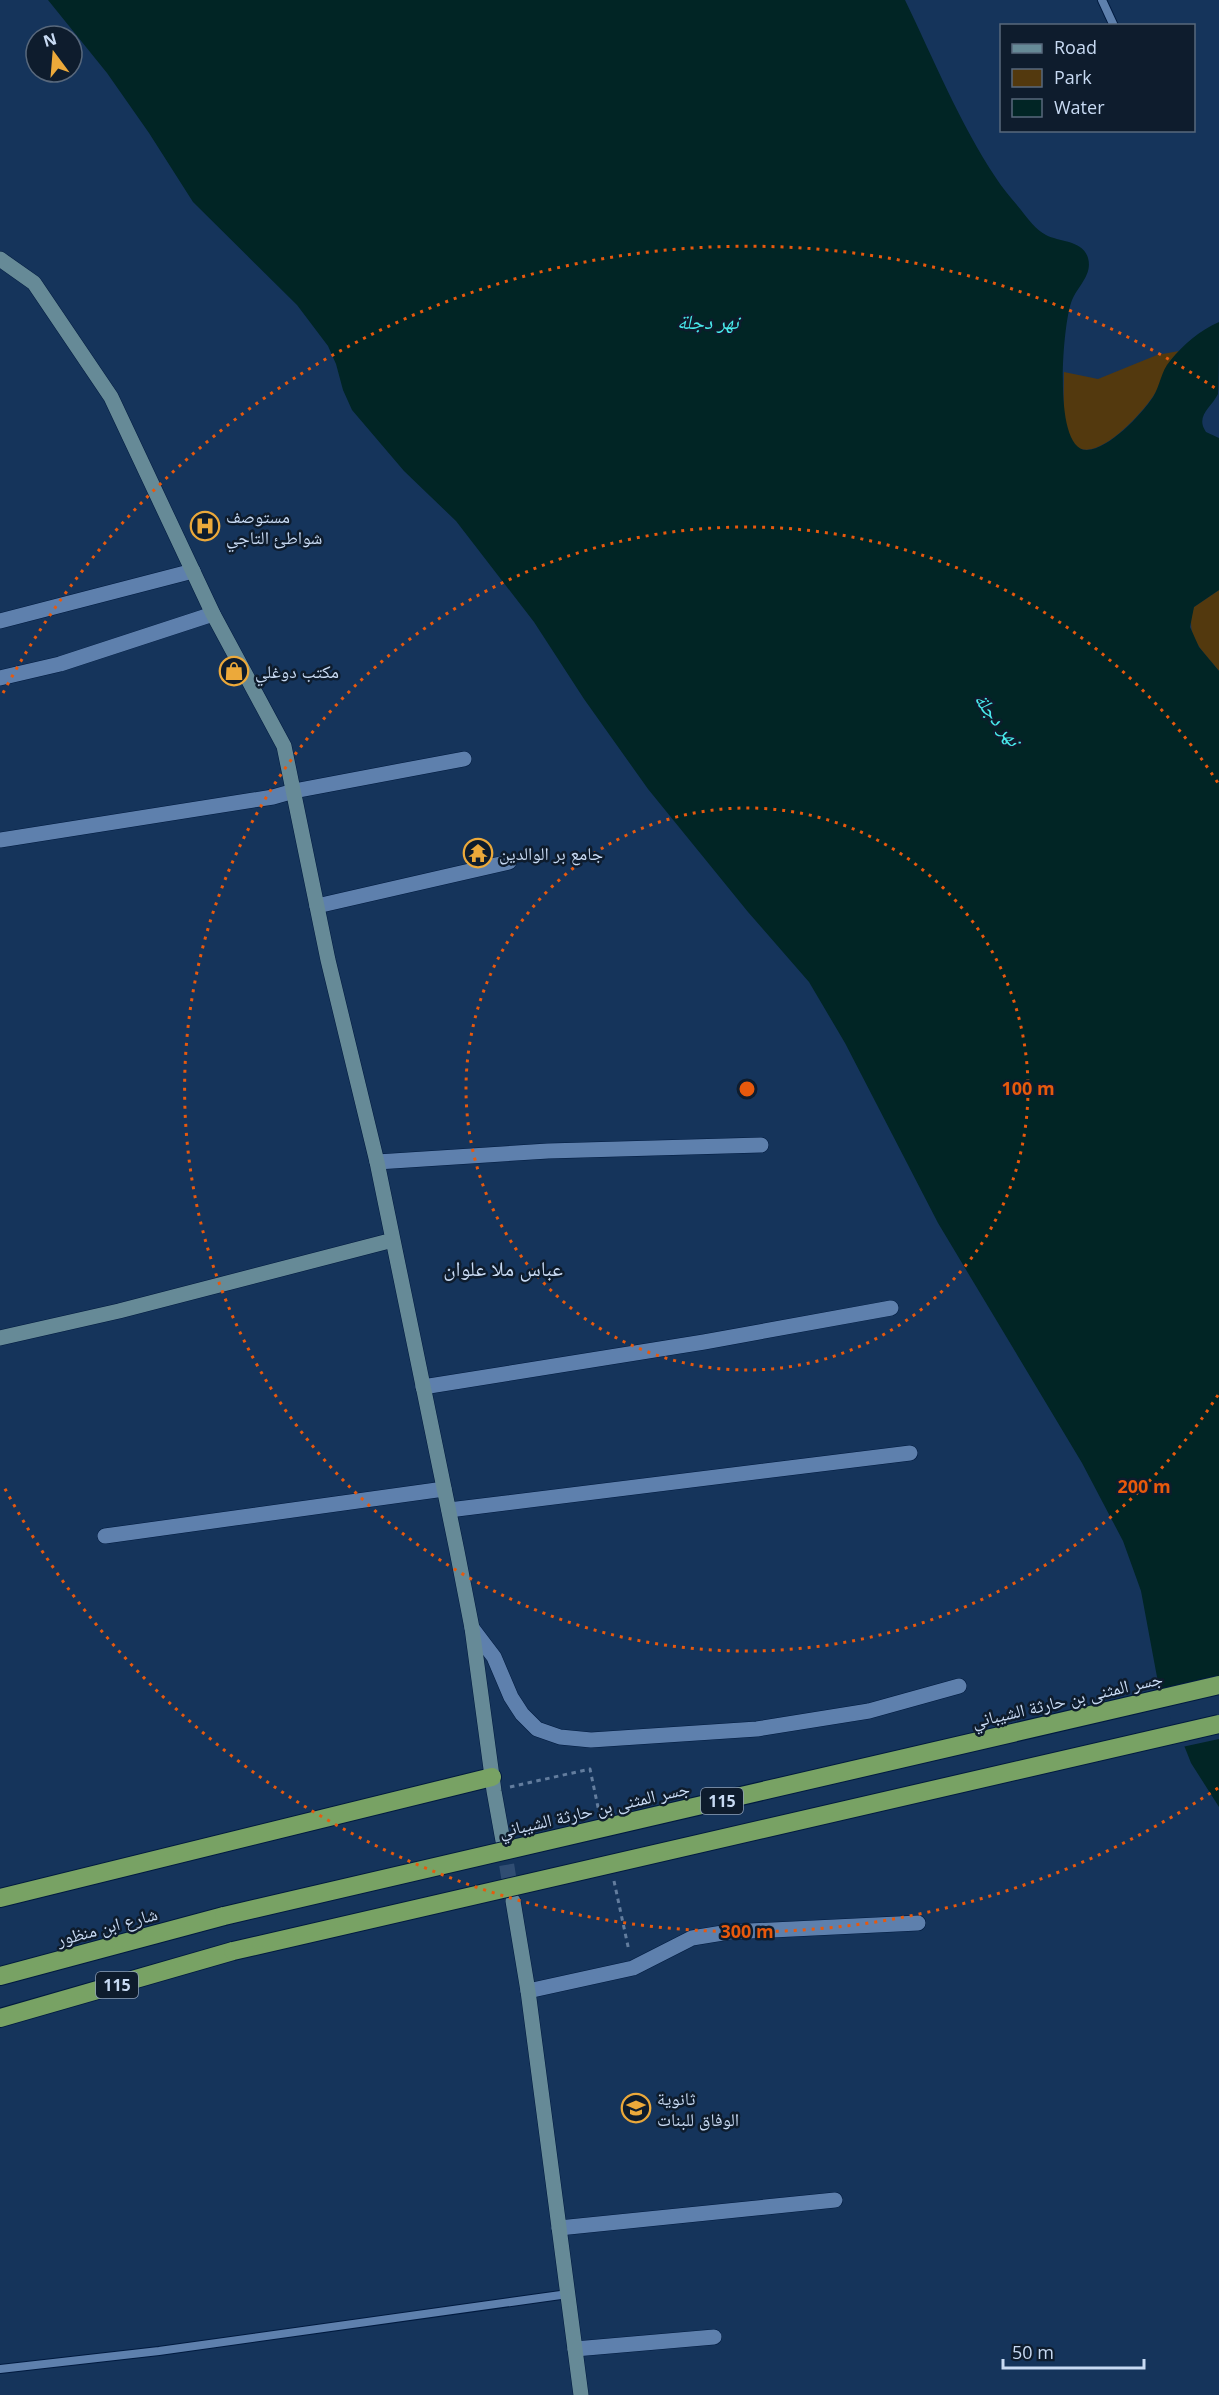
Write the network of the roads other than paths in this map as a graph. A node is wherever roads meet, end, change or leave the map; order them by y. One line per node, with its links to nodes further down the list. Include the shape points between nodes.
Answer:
1 (1102, 0): 2 (lane)
2 (1113, 24)
3 (0, 259): 4 (street, via 34,283 111,398)
4 (193, 571): 5 (street); 6 (street)
5 (213, 614): 7 (street, via 60,664); 9 (street, via 284,746)
6 (0, 621)
7 (0, 678)
8 (464, 759): 9 (street)
9 (294, 790): 10 (street, via 273,797); 12 (street)
10 (0, 840)
11 (509, 862): 12 (street)
12 (316, 906): 14 (street)
13 (761, 1145): 14 (street, via 548,1150)
14 (376, 1162): 15 (street)
15 (393, 1240): 17 (street); 18 (street)
16 (891, 1308): 18 (street)
17 (0, 1338)
18 (423, 1387): 20 (street)
19 (910, 1453): 21 (street)
20 (444, 1489): 21 (street); 22 (street)
21 (449, 1510): 23 (street)
22 (105, 1536)
23 (472, 1628): 25 (street, via 494,1657 522,1714 537,1729 560,1737 591,1740 757,1729 869,1711); 27 (street)
24 (1219, 1685): 31 (highway, جسر المثنى بن حارثة الشيباني / 115, bridge)
25 (959, 1686)
26 (1219, 1724): 35 (highway, 115, bridge, via 233,1951)
27 (493, 1784): 28 (street); 29 (highway)
28 (502, 1841)
29 (0, 1898)
30 (513, 1901): 34 (street)
31 (224, 1916): 33 (highway, شارع ابن منظور / 115)
32 (918, 1923): 34 (street, via 729,1932 692,1938 633,1968)
33 (0, 1976)
34 (528, 1990): 37 (street)
35 (2, 2018)
36 (835, 2200): 37 (street)
37 (559, 2228): 38 (street)
38 (568, 2294): 40 (street); 41 (lane)
39 (714, 2337): 40 (street)
40 (575, 2349): 42 (street)
41 (0, 2369)
42 (581, 2395)

